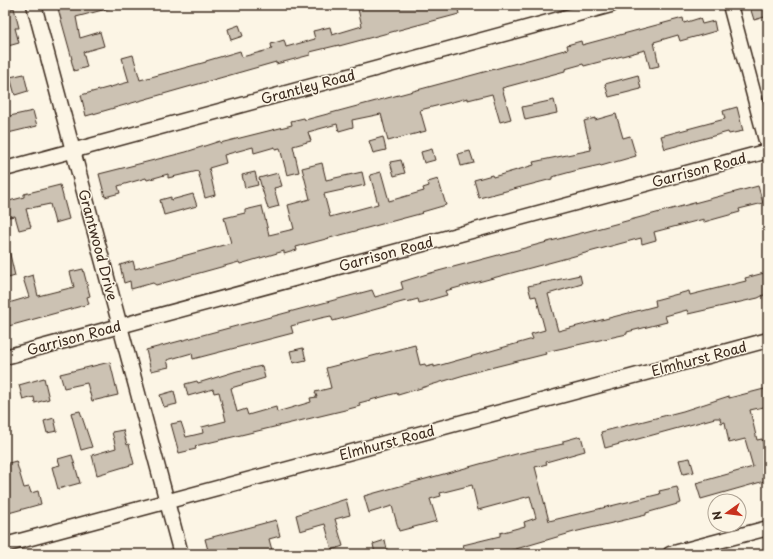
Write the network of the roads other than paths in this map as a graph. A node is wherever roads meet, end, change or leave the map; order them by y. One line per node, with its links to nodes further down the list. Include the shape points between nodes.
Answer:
1 (34, 5): 5 (street, Grantwood Drive)
2 (611, 5): 5 (street, Grantley Road)
3 (730, 5): 4 (street)
4 (768, 148)
5 (73, 150): 7 (street, Grantley Road); 8 (street, Grantwood Drive)
6 (768, 151): 8 (street, Garrison Road)
7 (5, 168)
8 (120, 325): 10 (street, Garrison Road); 11 (street, Grantwood Drive)
9 (768, 340): 11 (street, Elmhurst Road)
10 (5, 357)
11 (167, 502): 13 (street, Elmhurst Road); 14 (street, Grantwood Drive)
12 (768, 528): 15 (street)
13 (5, 544)
14 (181, 554)
15 (670, 554)

